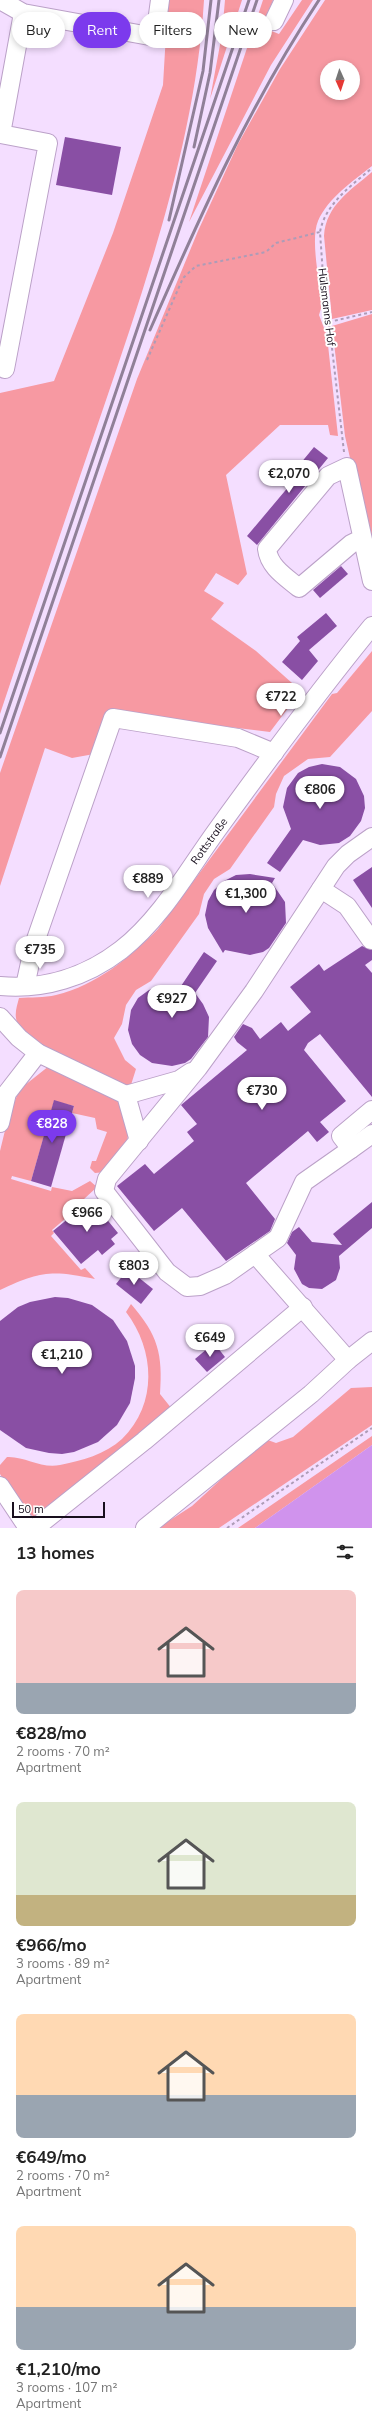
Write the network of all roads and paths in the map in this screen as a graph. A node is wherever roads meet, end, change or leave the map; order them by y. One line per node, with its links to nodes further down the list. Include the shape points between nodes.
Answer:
1 (0, 0): 4 (street)
2 (160, 0): 5 (street, via 155,37)
3 (284, 0): 6 (street)
4 (22, 12)
5 (65, 21)
6 (274, 21)
7 (17, 48): 13 (street, via 1,134 48,143)
8 (372, 168): 9 (path, Hülsmanns Hof, via 336,200 322,221)
9 (320, 232): 11 (path, Hülsmanns Hof, via 325,304); 12 (path, via 276,243 266,252 196,266 189,271 183,278)
10 (372, 312): 11 (path)
11 (329, 322): 14 (path, Hülsmanns Hof)
12 (147, 360)
13 (5, 369)
14 (347, 467): 15 (street); 15 (street, via 328,476 267,549 268,558 299,588 351,544)
15 (362, 539): 16 (street)
16 (372, 581)
17 (372, 626): 18 (street, Rottstraße, via 311,701)
18 (274, 753): 23 (street, Rottstraße, via 138,935 109,958 82,974 50,984); 23 (street, via 238,738 113,718 34,945)
19 (372, 837): 20 (street, via 336,866)
20 (321, 889): 21 (street, via 347,906); 26 (street, via 254,991)
21 (371, 940)
22 (0, 986): 23 (street, Rottstraße)
23 (25, 986)
24 (0, 1017): 25 (street, via 19,1038)
25 (38, 1053): 27 (street); 28 (street)
26 (198, 1068): 27 (street, via 179,1080); 32 (street)
27 (126, 1095): 32 (street)
28 (2, 1102): 30 (street)
29 (372, 1110): 33 (street, via 340,1136)
30 (0, 1123)
31 (372, 1134): 33 (street)
32 (139, 1140): 34 (street, via 107,1179 104,1192 167,1272 187,1287 200,1286 226,1275)
33 (351, 1149): 34 (street, via 304,1182 278,1238)
34 (255, 1254): 35 (street)
35 (303, 1307): 37 (street); 41 (street, via 144,1441)
36 (372, 1341): 37 (street)
37 (348, 1360): 42 (street, via 311,1394)
38 (372, 1428): 43 (path)
39 (0, 1486): 40 (street)
40 (28, 1528)
41 (35, 1528)
42 (145, 1528)
43 (227, 1528)

